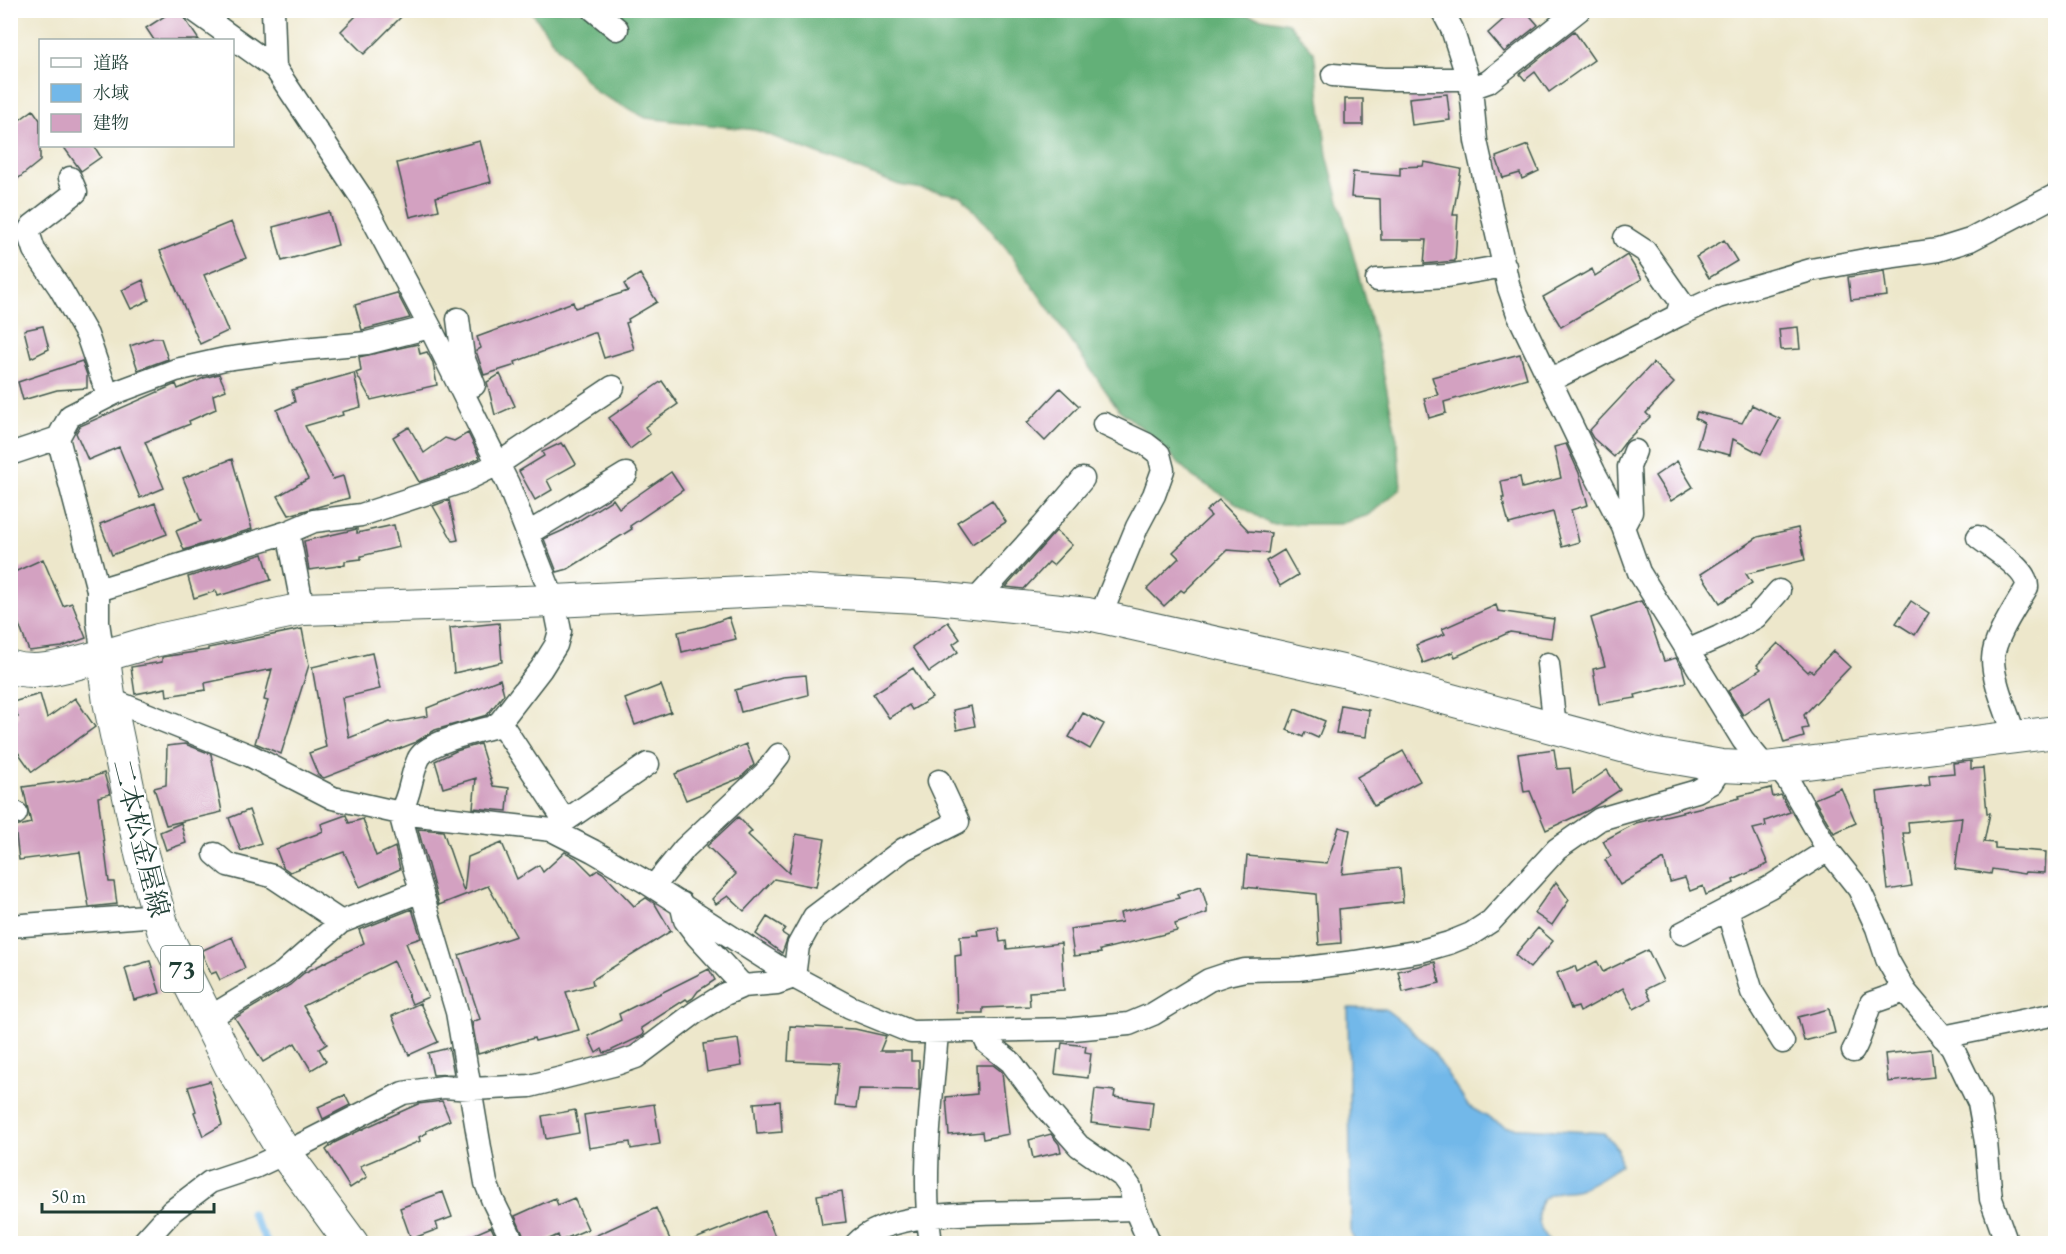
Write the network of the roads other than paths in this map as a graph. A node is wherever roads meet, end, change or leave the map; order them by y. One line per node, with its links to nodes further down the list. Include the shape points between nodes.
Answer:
1 (194, 10): 7 (street)
2 (273, 10): 7 (street)
3 (594, 10): 6 (street)
4 (1442, 10): 9 (street)
5 (1579, 10): 9 (street, via 1488,82)
6 (617, 30)
7 (276, 68): 17 (street, via 361,197)
8 (1333, 75): 9 (street)
9 (1469, 84): 13 (street, via 1476,141)
10 (70, 178): 20 (street, via 76,192 28,232 34,250 87,336)
11 (2055, 195): 15 (street, via 1970,240 1938,250 1811,270 1718,297)
12 (1625, 238): 15 (street, via 1645,251 1681,302)
13 (1505, 266): 14 (street, via 1447,276); 18 (street, via 1518,314)
14 (1377, 280)
15 (1677, 316): 18 (street)
16 (458, 319): 25 (street, via 463,357 491,427)
17 (430, 327): 20 (street, via 367,343 225,359 176,370); 25 (street)
18 (1551, 381): 28 (street)
19 (613, 387): 25 (street)
20 (108, 396): 22 (street, via 70,416)
21 (1104, 424): 37 (street, via 1159,454 1163,470)
22 (58, 438): 24 (street); 32 (street)
23 (1635, 452): 28 (street, via 1629,467 1631,512)
24 (10, 453)
25 (494, 455): 29 (street, via 461,482 361,515 314,521); 30 (street)
26 (626, 474): 30 (street)
27 (1083, 479): 35 (street)
28 (1623, 527): 38 (street, via 1639,572)
29 (288, 532): 32 (street); 36 (street)
30 (527, 534): 34 (street)
31 (1978, 537): 46 (street, via 2028,579 1993,658)
32 (98, 590): 39 (street)
33 (1779, 591): 38 (street, via 1756,617)
34 (554, 601): 35 (street, via 786,590); 36 (street); 43 (street, via 560,631 556,645)
35 (974, 602): 37 (street)
36 (303, 609): 39 (street)
37 (1100, 617): 44 (street, via 1347,672)
38 (1687, 651): 50 (street, via 1743,740)
39 (103, 656): 41 (main road, via 38,671); 42 (main road, 二本松金屋線 / 73)
40 (1548, 664): 44 (street)
41 (10, 668)
42 (109, 699): 52 (street, via 250,756 333,798); 60 (main road, 二本松金屋線 / 73, via 142,856)
43 (500, 722): 52 (street, via 428,747 418,758 409,799); 53 (street, via 561,815)
44 (1555, 728): 49 (street, via 1652,754)
45 (2055, 732): 46 (street)
46 (2015, 737): 50 (street)
47 (779, 755): 56 (street, via 685,848)
48 (648, 764): 53 (street)
49 (1722, 766): 50 (street); 70 (street, via 1711,783 1697,791 1600,819 1578,833 1557,849 1491,921 1462,939 1421,951 1355,962 1227,974 1129,1024)
50 (1771, 767): 54 (street)
51 (939, 781): 64 (street, via 958,822 904,849 814,917 798,946)
52 (400, 813): 53 (street); 57 (street)
53 (563, 829): 56 (street)
54 (1828, 850): 59 (street); 66 (street, via 1859,890 1887,959)
55 (215, 854): 61 (street, via 228,865 272,876)
56 (654, 886): 58 (street)
57 (421, 891): 61 (street); 74 (street, via 457,1012)
58 (681, 903): 64 (street); 65 (street, via 685,920 696,936)
59 (1727, 909): 63 (street); 72 (street, via 1752,992)
60 (159, 915): 62 (street); 68 (main road, 二本松金屋線 / 73)
61 (341, 922): 68 (street, via 283,973)
62 (10, 926)
63 (1682, 933)
64 (794, 976): 65 (street, via 777,983); 69 (street, via 850,1007 911,1032)
65 (743, 986): 74 (street, via 696,1012 636,1057 530,1086)
66 (1905, 991): 71 (street); 73 (street, via 1872,1003 1862,1036)
67 (2055, 1014): 71 (street)
68 (207, 1019): 75 (main road, 二本松金屋線 / 73)
69 (937, 1032): 70 (street); 77 (street)
70 (982, 1032): 76 (street, via 987,1043 1011,1062 1079,1146 1122,1176 1130,1187)
71 (1943, 1036): 84 (street, via 1979,1103 1991,1199)
72 (1783, 1042)
73 (1852, 1050)
74 (472, 1089): 75 (street, via 403,1093); 80 (street, via 486,1183)
75 (285, 1153): 78 (street, via 210,1182 172,1211); 79 (main road, 二本松金屋線 / 73)
76 (1136, 1209): 77 (street); 83 (street)
77 (927, 1216): 81 (street, via 877,1228); 82 (street)
78 (142, 1244)
79 (352, 1244)
80 (514, 1244)
81 (856, 1244)
82 (931, 1244)
83 (1150, 1244)
84 (2007, 1244)

